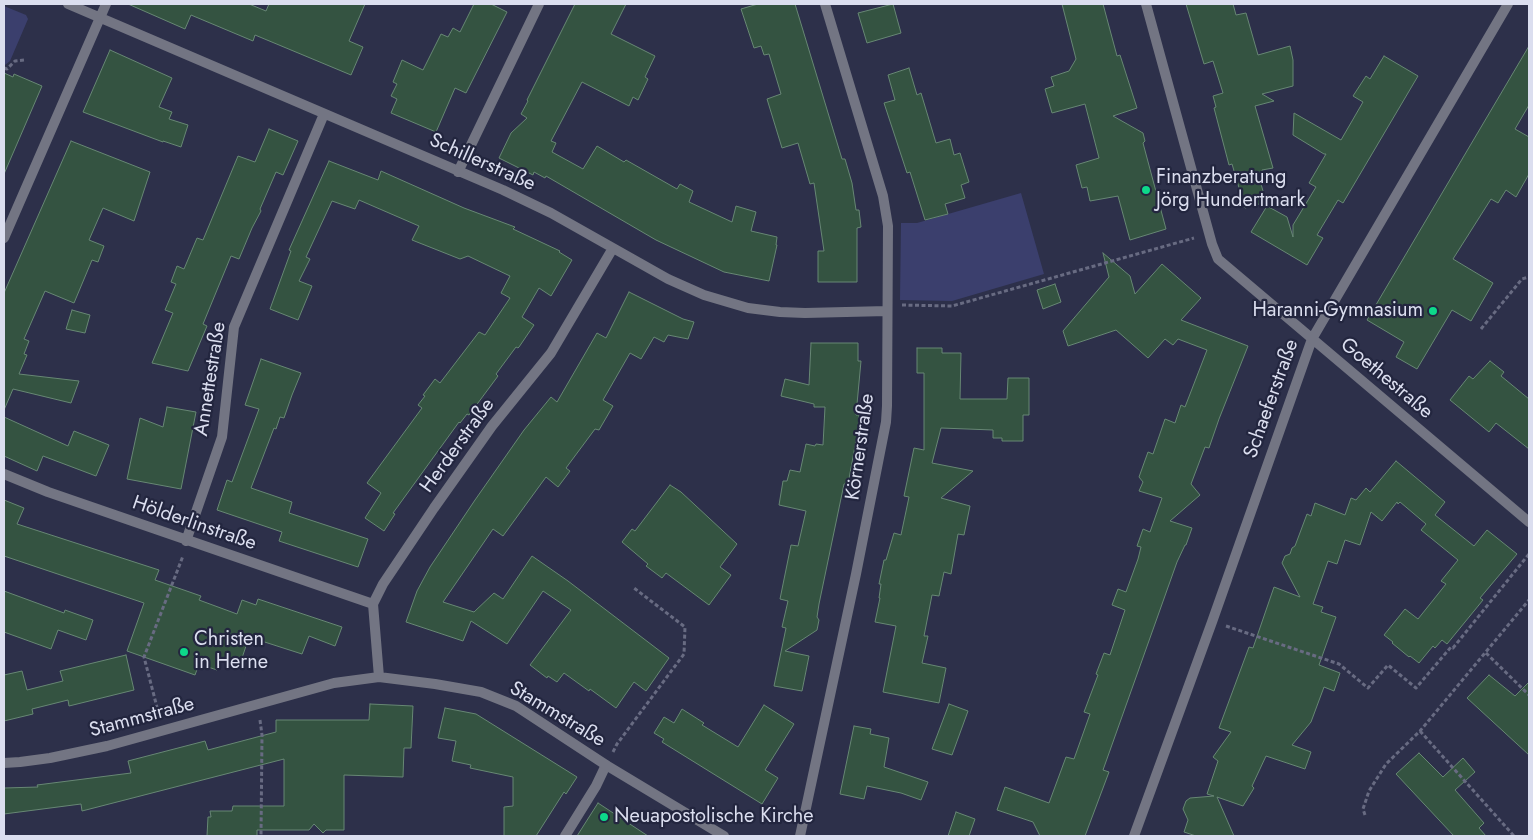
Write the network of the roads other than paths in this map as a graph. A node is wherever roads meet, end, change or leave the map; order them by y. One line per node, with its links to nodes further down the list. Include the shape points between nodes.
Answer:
1 (68, 4): 7 (street, Schillerstraße)
2 (106, 4): 7 (street)
3 (539, 4): 9 (street)
4 (825, 4): 12 (street, Körnerstraße, via 883,196 888,226)
5 (1146, 4): 13 (street, Goethestraße, via 1218,259)
6 (1508, 4): 13 (street, Schaeferstraße)
7 (100, 17): 8 (street, Schillerstraße); 10 (street)
8 (324, 114): 9 (street, Schillerstraße); 16 (street, Annettestraße, via 234,327 222,437)
9 (458, 172): 11 (street, Schillerstraße, via 551,213)
10 (4, 238)
11 (613, 248): 12 (street, Schillerstraße, via 668,279 704,295 748,308 805,313); 17 (street, Herderstraße, via 551,353 492,426 434,508 383,584)
12 (888, 311): 23 (street, Körnerstraße, via 886,422)
13 (1312, 339): 15 (street, Goethestraße); 24 (street, Schaeferstraße)
14 (4, 474): 16 (street, Hölderlinstraße)
15 (1529, 522)
16 (186, 540): 17 (street, Hölderlinstraße)
17 (374, 604): 18 (street, Herderstraße)
18 (379, 678): 19 (street, Stammstraße, via 334,683 107,746 50,758); 20 (street, Stammstraße, via 481,692 516,706)
19 (4, 763)
20 (606, 765): 21 (street); 22 (street, Stammstraße)
21 (565, 836)
22 (724, 836)
23 (800, 836)
24 (1134, 836)

